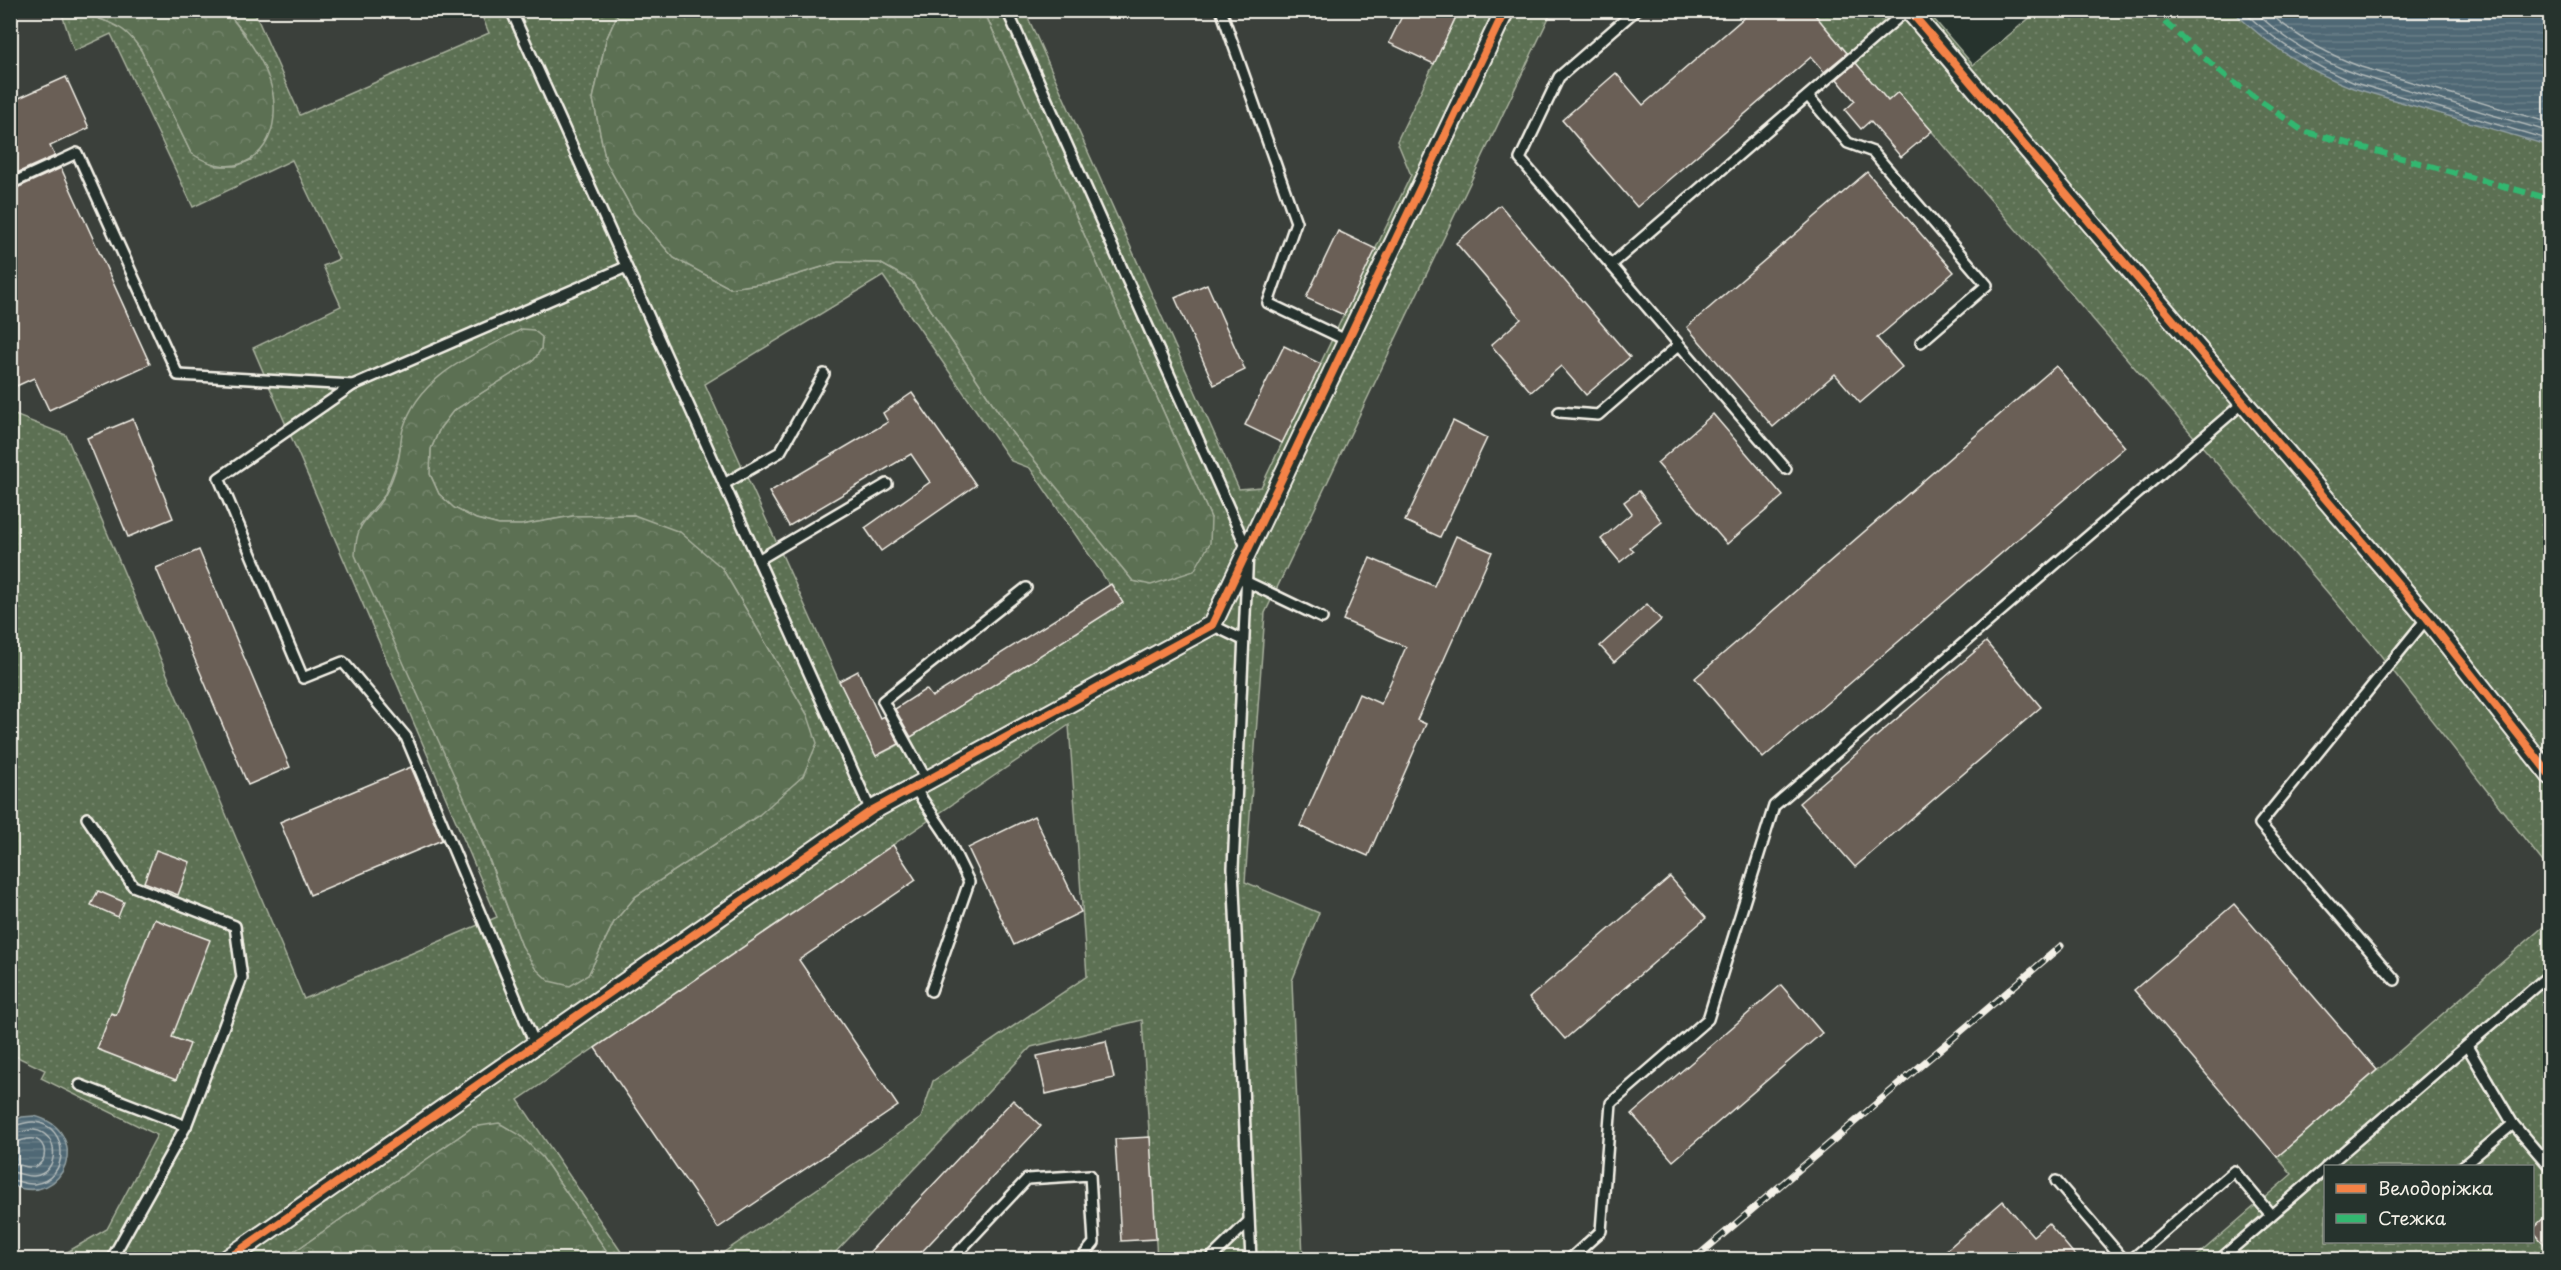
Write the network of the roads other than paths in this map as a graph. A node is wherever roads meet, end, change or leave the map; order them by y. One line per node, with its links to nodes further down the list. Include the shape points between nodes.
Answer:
1 (511, 10): 10 (lane)
2 (1007, 10): 21 (lane)
3 (1221, 10): 11 (lane, via 1296,222 1268,303)
4 (1505, 10): 11 (street)
5 (1636, 10): 9 (lane, via 1559,77 1520,159)
6 (1908, 10): 7 (lane); 16 (street)
7 (1808, 96): 9 (lane); 12 (lane, via 1848,143 1873,152 1987,285)
8 (10, 184): 15 (lane, via 77,153 178,375)
9 (1611, 265): 13 (lane)
10 (626, 267): 15 (lane); 19 (lane)
11 (1348, 341): 21 (street)
12 (1921, 342)
13 (1679, 345): 17 (lane, via 1598,415); 18 (lane)
14 (824, 374): 19 (lane, via 780,452)
15 (353, 385): 36 (lane, via 219,478 303,678 343,662 406,737)
16 (2242, 403): 26 (street); 54 (lane, via 1774,806 1708,1019 1611,1103 1601,1231)
17 (1559, 412)
18 (1786, 469)
19 (724, 484): 22 (lane)
20 (887, 484): 22 (lane)
21 (1248, 551): 23 (street)
22 (758, 560): 31 (lane)
23 (1241, 579): 25 (lane); 27 (street); 28 (lane)
24 (1026, 588): 30 (lane, via 883,701)
25 (1322, 618)
26 (2427, 618): 29 (street); 34 (lane, via 2260,824)
27 (1212, 625): 28 (lane); 30 (street)
28 (1244, 640): 47 (lane, via 1233,868)
29 (2550, 775)
30 (920, 784): 31 (street); 35 (lane, via 969,882)
31 (871, 811): 36 (street)
32 (87, 818): 40 (lane, via 133,886 235,926 242,978)
33 (2550, 974): 37 (lane)
34 (2395, 980)
35 (932, 991)
36 (535, 1044): 49 (street)
37 (2467, 1046): 39 (lane); 41 (lane)
38 (80, 1085): 40 (lane)
39 (2513, 1124): 42 (lane); 43 (lane)
40 (186, 1126): 48 (lane)
41 (2328, 1165)
42 (2465, 1165)
43 (2550, 1167)
44 (2324, 1169): 46 (lane)
45 (2056, 1181): 55 (lane)
46 (2271, 1215): 56 (lane, via 2234,1171); 57 (lane)
47 (1248, 1222): 52 (lane); 53 (lane)
48 (111, 1260)
49 (226, 1260)
50 (951, 1260): 51 (lane, via 1027,1179 1090,1175 1094,1243)
51 (1080, 1260)
52 (1209, 1260)
53 (1251, 1260)
54 (1569, 1260)
55 (2124, 1260)
56 (2130, 1260)
57 (2220, 1260)

